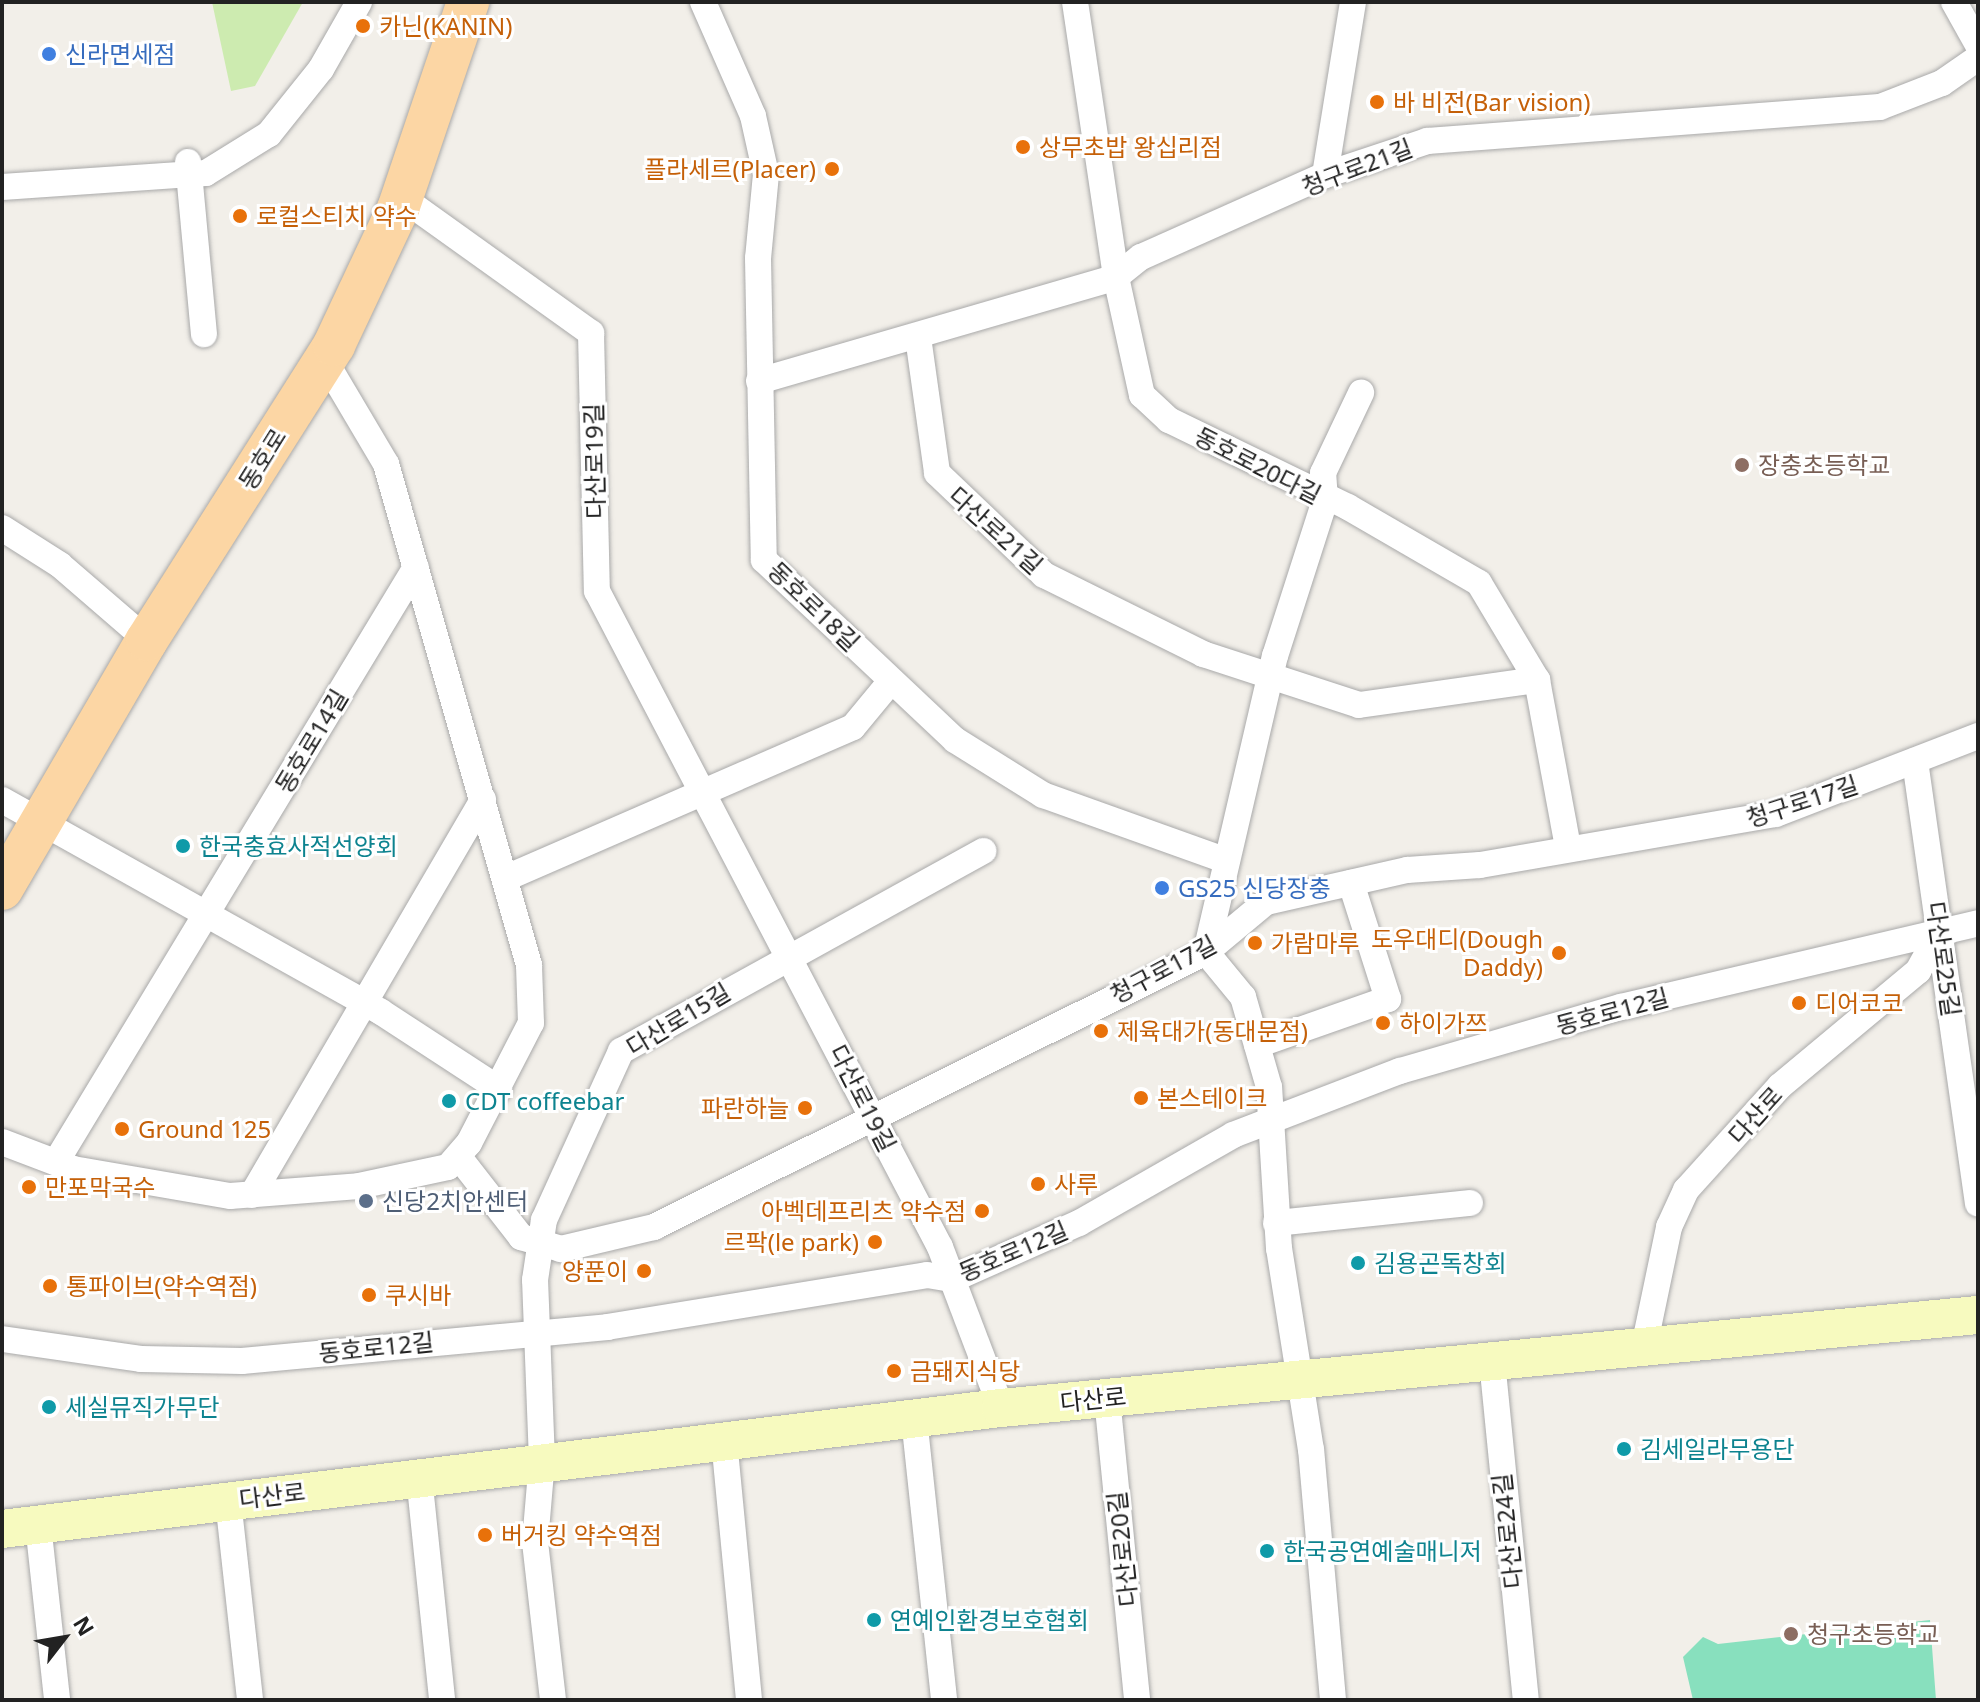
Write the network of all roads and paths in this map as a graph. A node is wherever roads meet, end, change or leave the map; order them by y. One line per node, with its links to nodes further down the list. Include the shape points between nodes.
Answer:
1 (359, 2): 9 (street, via 321,69 269,134 206,173)
2 (468, 2): 12 (main road, 동호로)
3 (703, 2): 17 (street, 동호로18길, via 753,116 766,174)
4 (1075, 2): 13 (street, 동호로20다길)
5 (1353, 2): 10 (street)
6 (1954, 2): 7 (street)
7 (1978, 45)
8 (1978, 58): 10 (street, 청구로21길, via 1942,83 1880,107 1427,141)
9 (188, 168): 11 (street); 14 (street)
10 (1325, 175): 13 (street, 청구로21길, via 1141,257)
11 (2, 187)
12 (401, 197): 16 (main road, 동호로); 28 (street, 다산로19길, via 591,333 597,591)
13 (1116, 277): 15 (street, 청구로21길); 19 (street, 동호로20다길, via 1142,395 1169,420)
14 (204, 334)
15 (918, 337): 17 (street, 청구로21길); 23 (street, 다산로21길, via 937,473 947,487 1044,575 1203,654)
16 (324, 359): 21 (street, via 386,464); 22 (main road, 동호로)
17 (759, 381): 25 (street, 동호로18길, via 764,560)
18 (1361, 393): 19 (street, via 1323,473)
19 (1325, 500): 23 (street); 24 (street, 동호로20다길, via 1479,583)
20 (2, 528): 22 (street, via 60,565)
21 (416, 567): 30 (street); 38 (street, 동호로14길)
22 (147, 640): 31 (main road, 동호로)
23 (1271, 679): 24 (street, 다산로21길, via 1359,705); 34 (street)
24 (1537, 680): 32 (street, 동호로20다길)
25 (891, 681): 28 (street, via 853,727); 34 (street, 동호로18길, via 955,740 1043,795)
26 (1978, 736): 27 (street, 청구로17길)
27 (1915, 761): 32 (street, 청구로17길, via 1776,814); 40 (street, 다산로25길)
28 (705, 796): 35 (street); 42 (street, 다산로19길)
29 (2, 800): 31 (street)
30 (483, 800): 35 (street); 43 (street)
31 (39, 824): 37 (main road, 동호로); 38 (street)
32 (1568, 848): 36 (street, 청구로17길)
33 (984, 851): 42 (street, 다산로15길)
34 (1227, 861): 41 (street)
35 (506, 878): 45 (street, via 529,965 531,1023)
36 (1351, 883): 41 (street, 청구로17길, via 1266,902); 44 (street, via 1388,999)
37 (2, 889)
38 (206, 915): 43 (street); 50 (street, 동호로14길)
39 (1978, 923): 40 (street, 동호로12길)
40 (1941, 929): 47 (street, 동호로12길, via 1621,1007 1400,1071); 53 (street, 다산로25길); 60 (street, 다산로, via 1918,971 1780,1086 1686,1190 1669,1227)
41 (1206, 952): 44 (street, via 1243,997); 46 (street, 청구로17길)
42 (788, 954): 46 (street, 다산로19길); 55 (street, 다산로15길, via 621,1051)
43 (362, 1003): 45 (street); 51 (street)
44 (1257, 1045): 47 (street)
45 (499, 1089): 49 (street)
46 (875, 1121): 55 (street, 청구로17길, via 654,1227 561,1249); 56 (street, 다산로19길)
47 (1269, 1122): 54 (street); 56 (street, 동호로12길, via 1079,1223)
48 (2, 1142): 50 (street)
49 (458, 1156): 51 (street, via 448,1167 359,1186); 55 (street, via 521,1237)
50 (56, 1162): 51 (street, via 152,1187)
51 (252, 1195)
52 (1470, 1203): 54 (street)
53 (1978, 1204)
54 (1276, 1223): 62 (street)
55 (539, 1243): 58 (street, 다산로15길)
56 (953, 1279): 58 (street, 동호로12길, via 927,1275); 64 (street, 다산로19길)
57 (1978, 1315): 60 (main road, 다산로)
58 (539, 1333): 59 (street, 동호로12길, via 242,1361 141,1359); 67 (street, 다산로15길)
59 (2, 1339)
60 (1644, 1347): 61 (main road, 다산로)
61 (1492, 1361): 62 (main road, 다산로); 79 (street, 다산로24길)
62 (1298, 1380): 63 (main road, 다산로); 78 (street)
63 (1107, 1398): 64 (main road, 다산로); 77 (street, 다산로20길)
64 (1001, 1408): 65 (main road, 다산로)
65 (914, 1418): 66 (main road, 다산로); 76 (street)
66 (724, 1440): 67 (main road, 다산로); 75 (street)
67 (542, 1461): 68 (main road, 다산로); 74 (street, via 535,1542)
68 (419, 1476): 69 (main road, 다산로); 73 (street)
69 (228, 1500): 70 (main road, 다산로); 72 (street)
70 (20, 1526): 71 (street)
71 (57, 1700)
72 (250, 1700)
73 (442, 1700)
74 (553, 1700)
75 (749, 1700)
76 (944, 1700)
77 (1137, 1700)
78 (1333, 1700)
79 (1526, 1700)

